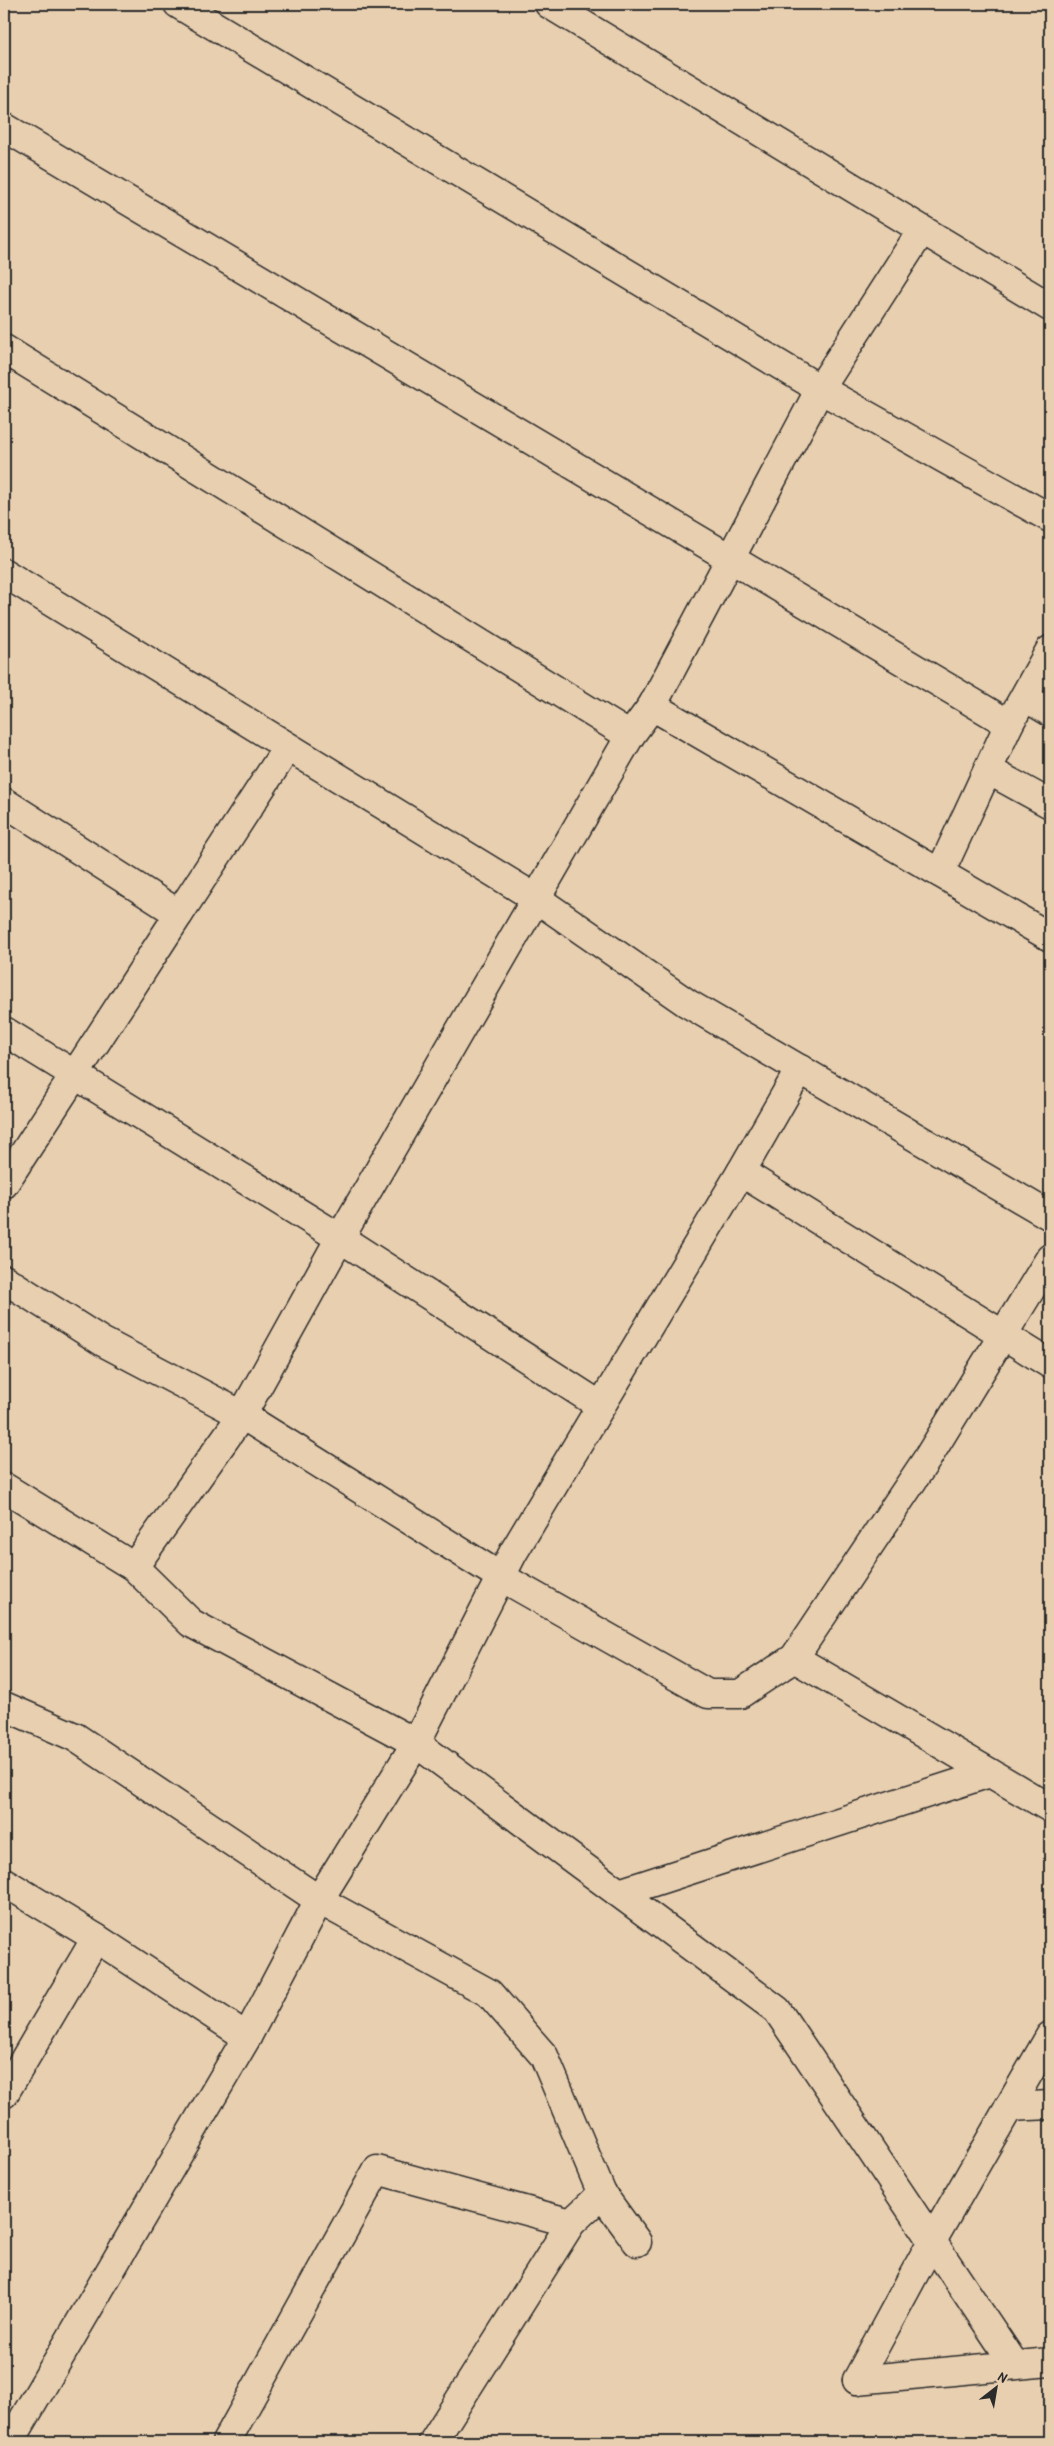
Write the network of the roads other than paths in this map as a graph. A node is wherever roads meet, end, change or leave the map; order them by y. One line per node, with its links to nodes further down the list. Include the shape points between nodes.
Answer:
1 (178, 4): 7 (street)
2 (549, 4): 4 (street)
3 (4, 127): 9 (street)
4 (922, 230): 5 (street); 7 (street)
5 (1050, 307)
6 (4, 349): 16 (street)
7 (820, 389): 8 (street); 9 (street)
8 (1050, 518)
9 (731, 560): 13 (street); 15 (street)
10 (4, 572): 17 (street)
11 (1050, 650): 12 (street)
12 (1025, 697): 14 (street); 15 (street)
13 (652, 706): 16 (street); 21 (street)
14 (1050, 712)
15 (1009, 724): 18 (street)
16 (630, 736): 22 (street)
17 (287, 748): 22 (street); 23 (street)
18 (988, 770): 20 (street); 21 (street)
19 (4, 802): 23 (street)
20 (1050, 804)
21 (940, 873): 24 (street)
22 (537, 899): 26 (street, via 686,1003); 31 (street)
23 (179, 914): 27 (street)
24 (1050, 937)
25 (4, 1031): 27 (street)
26 (800, 1069): 28 (street); 30 (street)
27 (74, 1076): 29 (street); 31 (street)
28 (741, 1172): 34 (street); 36 (street)
29 (4, 1184)
30 (1050, 1216)
31 (340, 1238): 36 (street); 37 (street)
32 (1050, 1258): 34 (street)
33 (4, 1279): 37 (street, via 103,1342)
34 (1004, 1335): 35 (street); 41 (street, via 928,1459)
35 (1050, 1364)
36 (601, 1406): 40 (street)
37 (242, 1415): 39 (street); 40 (street)
38 (4, 1487): 39 (street)
39 (134, 1567): 43 (street, via 190,1623)
40 (501, 1577): 41 (street, via 708,1694 740,1694); 43 (street)
41 (794, 1658): 44 (street)
42 (4, 1706): 48 (street, via 74,1737)
43 (416, 1743): 47 (street); 48 (street)
44 (990, 1773): 45 (street); 47 (street)
45 (1050, 1808)
46 (4, 1882): 49 (street)
47 (619, 1893): 57 (street, via 777,2010)
48 (319, 1900): 50 (street); 55 (street, via 489,1993 544,2056)
49 (96, 1938): 50 (street); 52 (street)
50 (247, 2036): 61 (street)
51 (1050, 2036): 54 (street)
52 (4, 2094)
53 (1050, 2105): 54 (street)
54 (1009, 2108): 57 (street)
55 (602, 2194): 56 (street); 58 (street)
56 (571, 2223): 62 (street, via 377,2170); 63 (street)
57 (932, 2241): 60 (street); 60 (street, via 857,2380)
58 (637, 2242)
59 (1050, 2362): 60 (street)
60 (1015, 2365)
61 (10, 2442)
62 (226, 2442)
63 (433, 2442)

